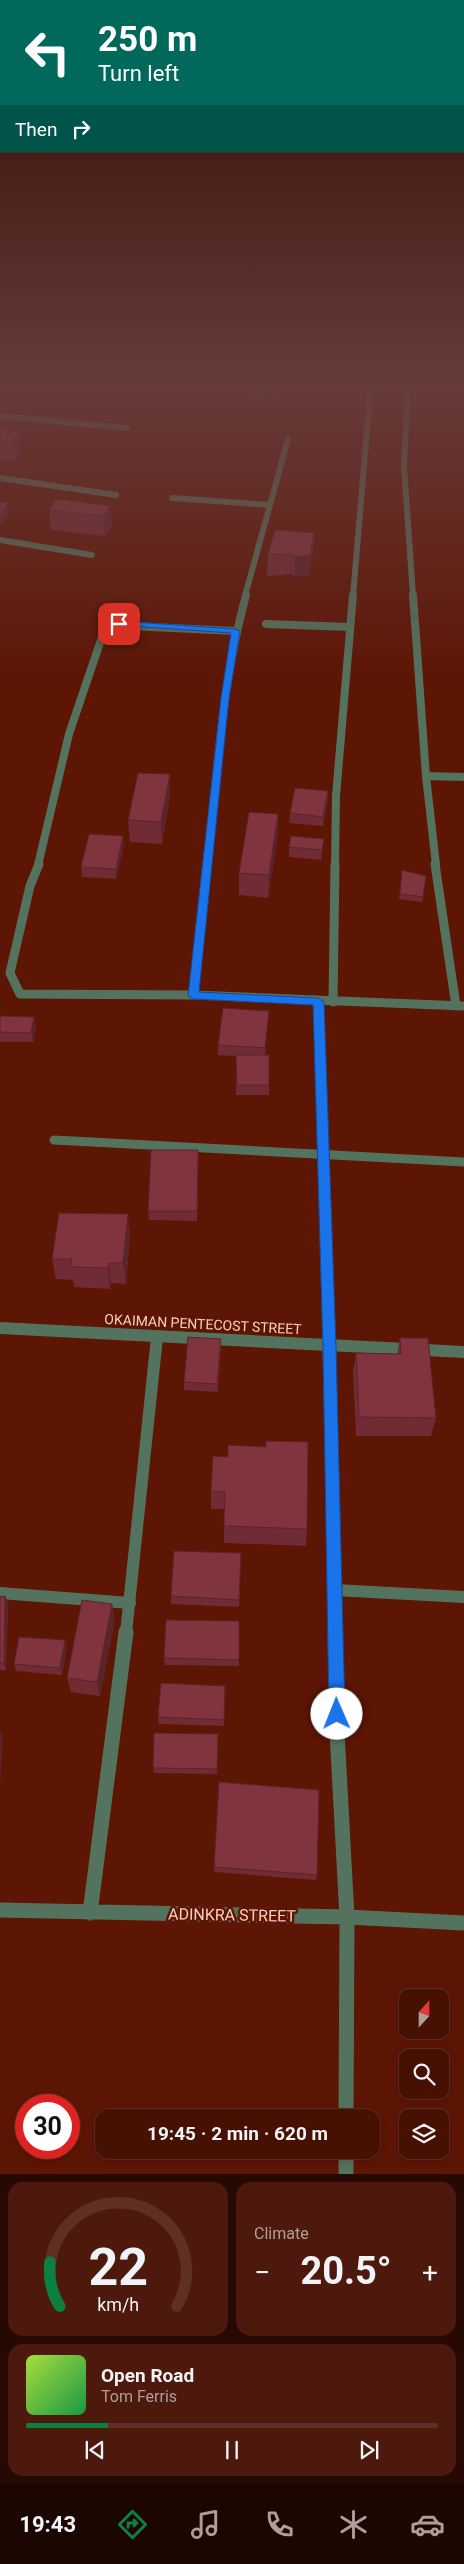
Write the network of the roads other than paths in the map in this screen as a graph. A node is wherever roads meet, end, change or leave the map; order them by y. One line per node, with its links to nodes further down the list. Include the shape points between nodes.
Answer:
1 (44, 484): 5 (street)
2 (276, 484): 7 (street)
3 (362, 484): 11 (street)
4 (405, 484): 13 (street)
5 (116, 495)
6 (172, 498): 7 (street)
7 (270, 505): 12 (street)
8 (0, 540): 9 (street)
9 (92, 556)
10 (266, 624): 11 (street)
11 (350, 627): 18 (street, via 336,796)
12 (236, 631): 15 (street, via 119,624 110,625 104,631 69,734 40,861); 16 (street, via 225,698)
13 (426, 776): 14 (street); 19 (street, via 438,886)
14 (464, 777)
15 (3, 976): 16 (street, via 20,994)
16 (193, 996): 17 (street)
17 (318, 1002): 18 (street); 21 (street)
18 (333, 1002): 19 (street)
19 (460, 1006)
20 (54, 1140): 21 (street)
21 (322, 1156): 22 (street); 25 (street)
22 (464, 1162)
23 (0, 1328): 24 (street, OKAIMAN PENTECOST STREET)
24 (158, 1337): 25 (street, OKAIMAN PENTECOST STREET); 30 (street)
25 (329, 1346): 26 (street, OKAIMAN PENTECOST STREET); 27 (street)
26 (464, 1352)
27 (335, 1590): 29 (street); 33 (street, via 337,1732)
28 (0, 1593): 30 (street)
29 (464, 1597)
30 (130, 1603): 32 (street)
31 (0, 1910): 32 (street, ADINKRA STREET)
32 (90, 1913): 33 (street, ADINKRA STREET)
33 (347, 1917): 34 (street, ADINKRA STREET); 35 (street)
34 (464, 1923)
35 (346, 2109)
36 (346, 2159): 37 (street)
37 (346, 2174)

